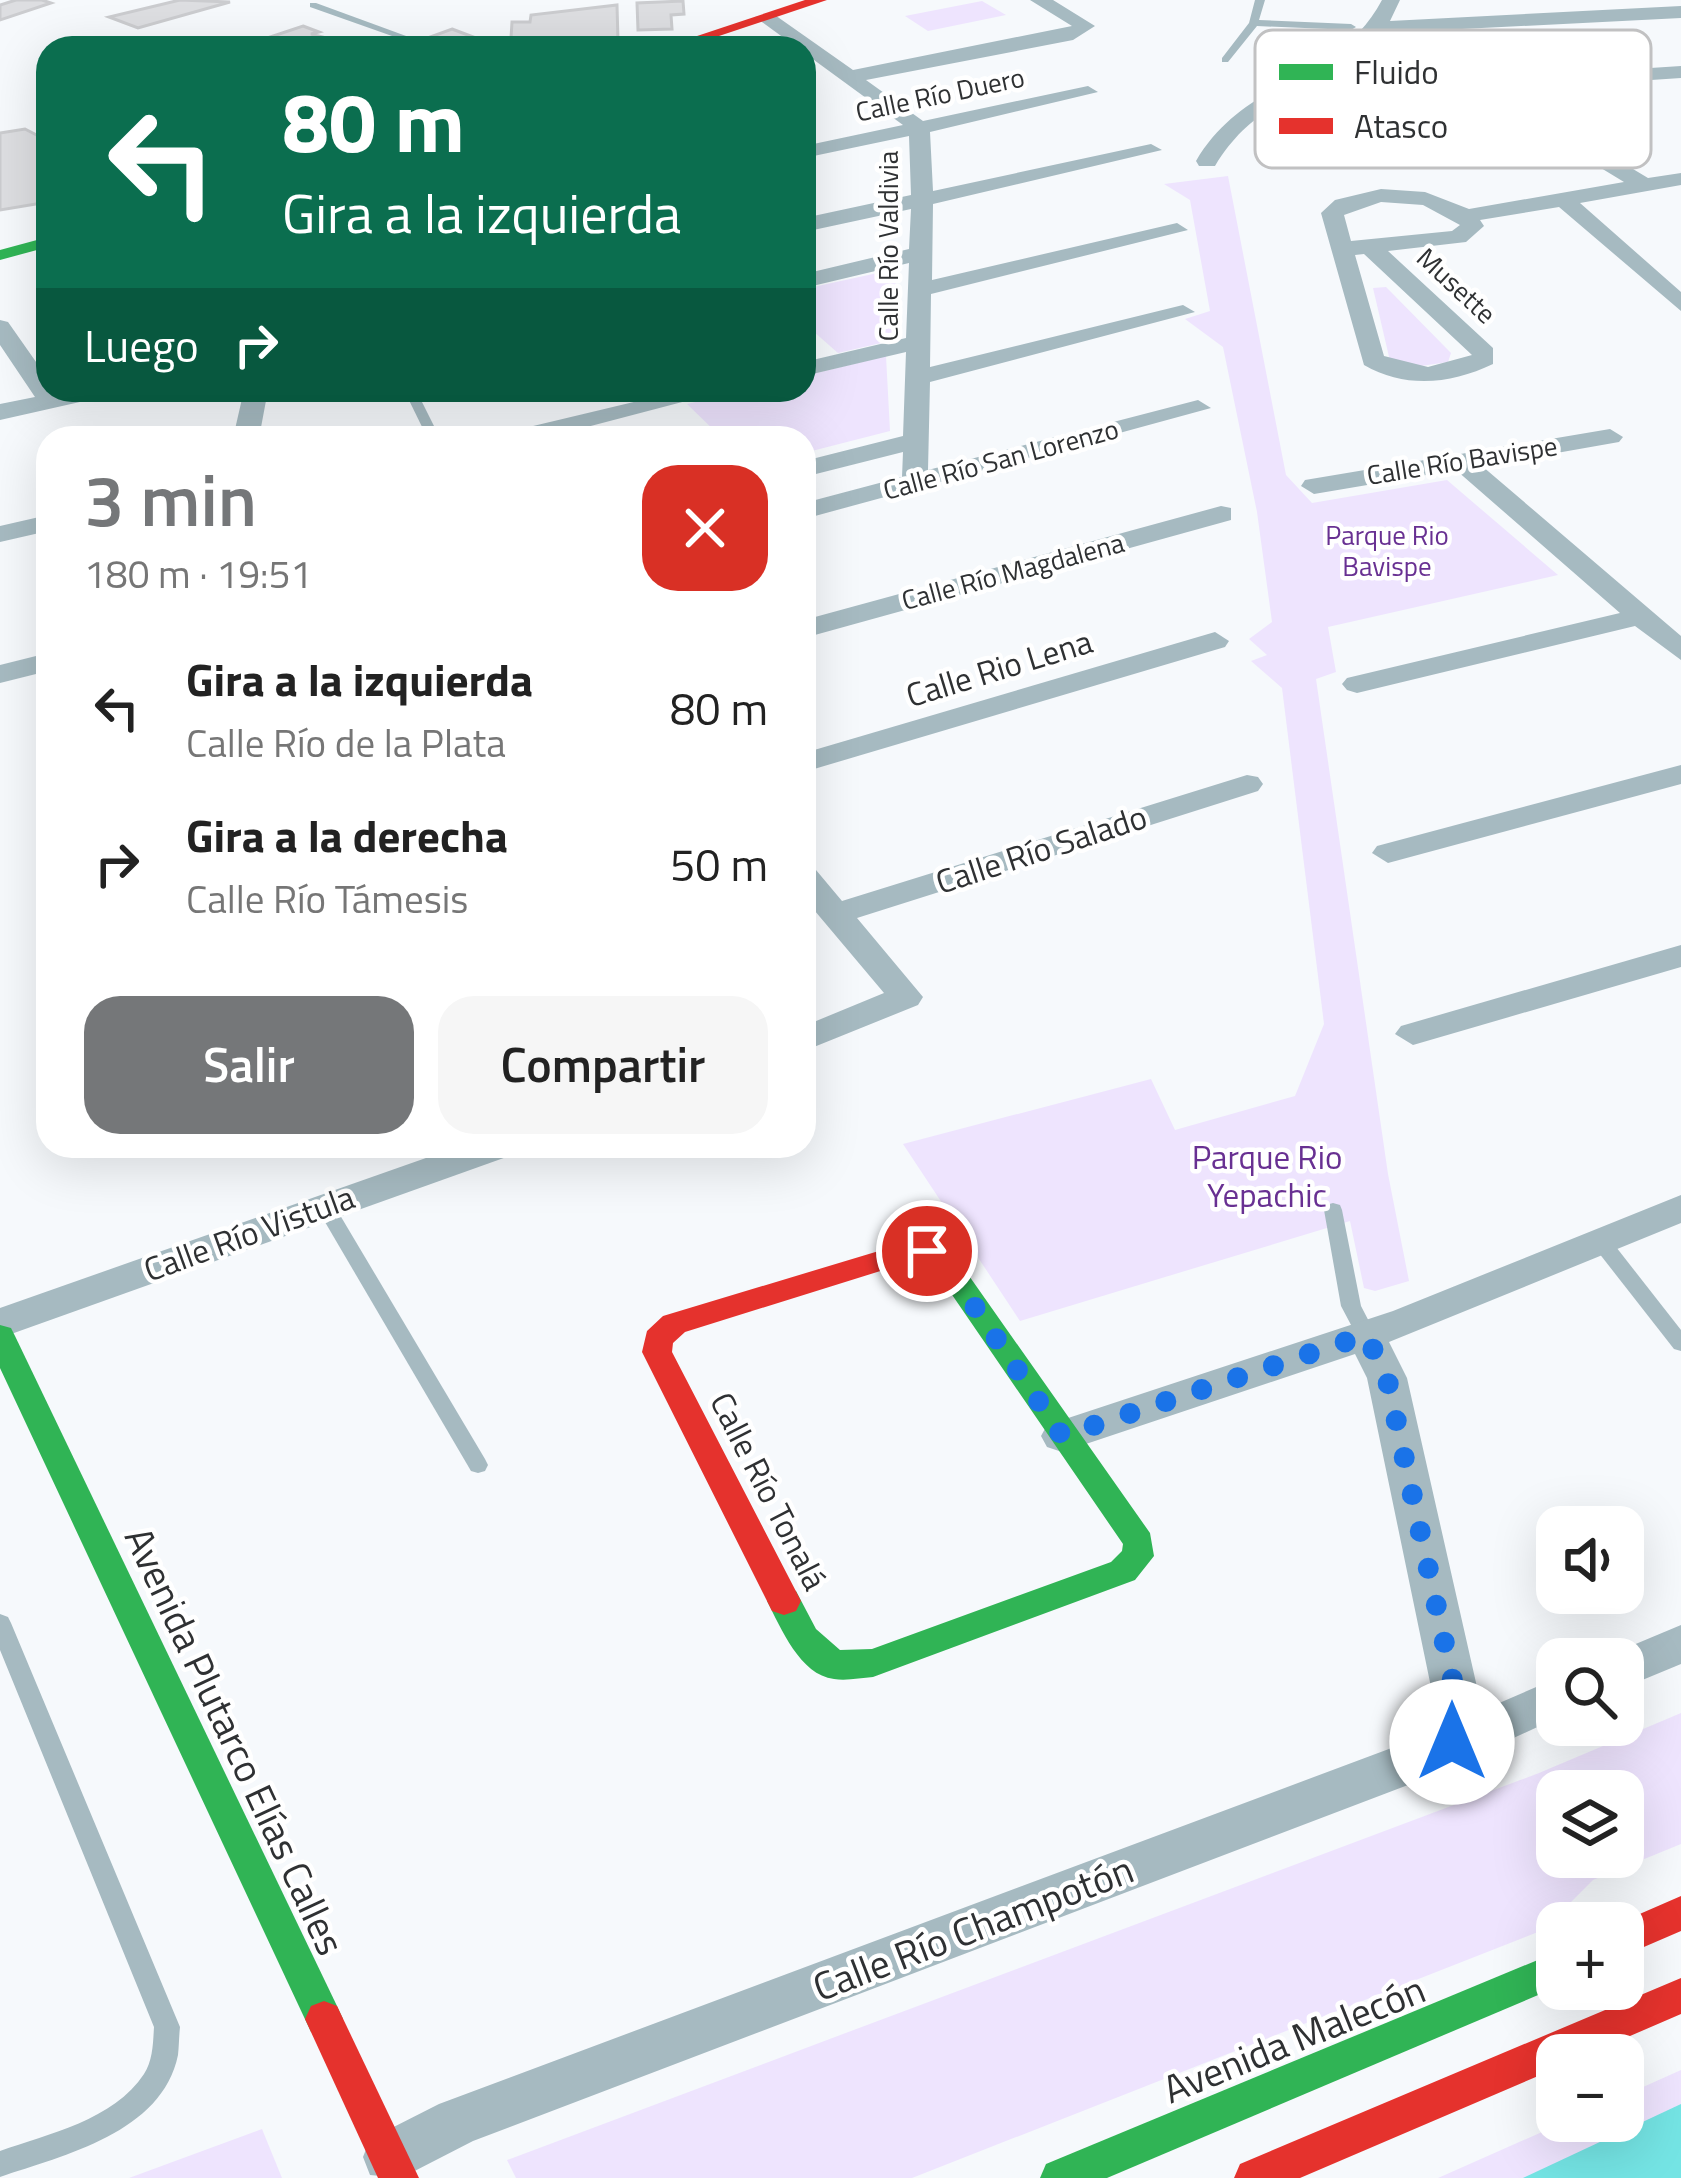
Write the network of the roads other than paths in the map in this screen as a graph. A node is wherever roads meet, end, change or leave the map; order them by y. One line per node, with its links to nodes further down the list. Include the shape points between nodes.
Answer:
1 (329, 0): 12 (lane, via 313,5)
2 (820, 0): 7 (main road)
3 (1039, 0): 19 (street, via 1085,26)
4 (1260, 0): 8 (lane)
5 (1391, 0): 10 (street)
6 (1681, 11): 10 (street)
7 (765, 17): 13 (main road); 14 (street, Calle Río Valdivia)
8 (1254, 22): 9 (lane); 16 (lane)
9 (1351, 27)
10 (1379, 27): 11 (street)
11 (1376, 30)
12 (401, 36)
13 (706, 36)
14 (792, 36)
15 (816, 53): 19 (street, Calle Río Valdivia)
16 (1225, 60)
17 (1681, 72): 18 (street)
18 (1651, 73)
19 (850, 77): 24 (street, Calle Río Valdivia)
20 (1651, 81): 22 (street)
21 (1088, 92): 24 (street, Calle Río Duero)
22 (1681, 97)
23 (1255, 109): 27 (street, via 1226,128)
24 (919, 127): 25 (street, Calle Río Duero); 31 (street, Calle Río Valdivia)
25 (816, 149)
26 (1151, 150): 31 (street)
27 (1207, 161)
28 (1615, 168): 30 (street)
29 (1681, 179): 30 (street, Musette)
30 (1645, 186): 32 (street, Musette)
31 (922, 200): 34 (street); 39 (street, Calle Río Valdivia)
32 (1567, 203): 33 (street, Musette); 43 (street)
33 (1467, 216): 37 (street, Musette, via 1473,226 1458,237); 38 (street, Musette, via 1420,196 1345,203 1332,213)
34 (816, 222)
35 (1177, 230): 42 (street)
36 (36, 245): 40 (main road)
37 (1371, 248): 38 (street, Musette); 38 (street, Musette, via 1484,359 1408,376 1373,360)
38 (1344, 249)
39 (921, 253): 41 (street); 42 (street, Calle Río Valdivia)
40 (0, 255)
41 (816, 277)
42 (920, 290): 46 (street, Calle Río Valdivia)
43 (1681, 304)
44 (1183, 312): 48 (street)
45 (0, 327): 49 (street)
46 (919, 342): 47 (street); 48 (street, Calle Río Valdivia)
47 (816, 366)
48 (920, 377): 56 (street, Calle Río Valdivia)
49 (36, 380)
50 (47, 402): 53 (street)
51 (665, 402): 54 (street)
52 (1198, 408): 59 (street, Calle Río San Lorenzo)
53 (0, 412)
54 (564, 426)
55 (1610, 437): 57 (street, Calle Río Bavispe)
56 (916, 441): 58 (street, Calle Río San Lorenzo); 59 (street, Calle Río Valdivia)
57 (1461, 461): 60 (street, Calle Río Bavispe); 65 (street)
58 (816, 466)
59 (915, 482): 61 (street, Calle Río San Lorenzo)
60 (1314, 486)
61 (816, 509)
62 (1221, 514): 66 (street, Calle Río Magdalena)
63 (36, 526): 64 (street)
64 (0, 534)
65 (1638, 616): 68 (street); 71 (street)
66 (816, 626)
67 (1215, 641): 72 (street, Calle Rio Lena)
68 (1681, 651)
69 (36, 665): 70 (street)
70 (0, 674)
71 (1357, 684)
72 (816, 759)
73 (1681, 774): 75 (street)
74 (1247, 784): 77 (street, Calle Río Salado)
75 (1388, 853)
76 (816, 891): 77 (street)
77 (836, 914): 80 (street, via 906,997)
78 (1681, 956): 79 (street)
79 (1413, 1034)
80 (816, 1035)
81 (463, 1158): 82 (street, Calle Río Vistula)
82 (324, 1205): 86 (street, Calle Río Vistula); 91 (lane)
83 (1681, 1208): 85 (street)
84 (1333, 1210): 87 (lane, via 1352,1306)
85 (1602, 1243): 87 (street); 89 (lane)
86 (0, 1323)
87 (1366, 1335): 90 (street); 96 (street, via 1387,1378 1454,1687)
88 (0, 1336): 102 (main road, Avenida Plutarco Elías Calles)
89 (1681, 1344)
90 (1062, 1436): 90 (main road, Calle Río Tonalá, via 1138,1542 1138,1556 1124,1570 873,1663 833,1665 804,1639 657,1352 658,1339 674,1324 787,1286 927,1251 943,1260)
91 (478, 1465)
92 (0, 1623): 101 (lane, via 169,2048 152,2087 126,2112)
93 (1681, 1644): 94 (street)
94 (1644, 1660)
95 (1536, 1706): 96 (street, Calle Río Champotón)
96 (1452, 1742): 102 (street, Calle Río Champotón, via 457,2122)
97 (1681, 1913): 98 (main road)
98 (1644, 1930)
99 (1536, 1978): 103 (main road, Avenida Malecón)
100 (1681, 1996): 104 (main road)
101 (0, 2164)
102 (394, 2168)
103 (1060, 2178)
104 (1254, 2178)

